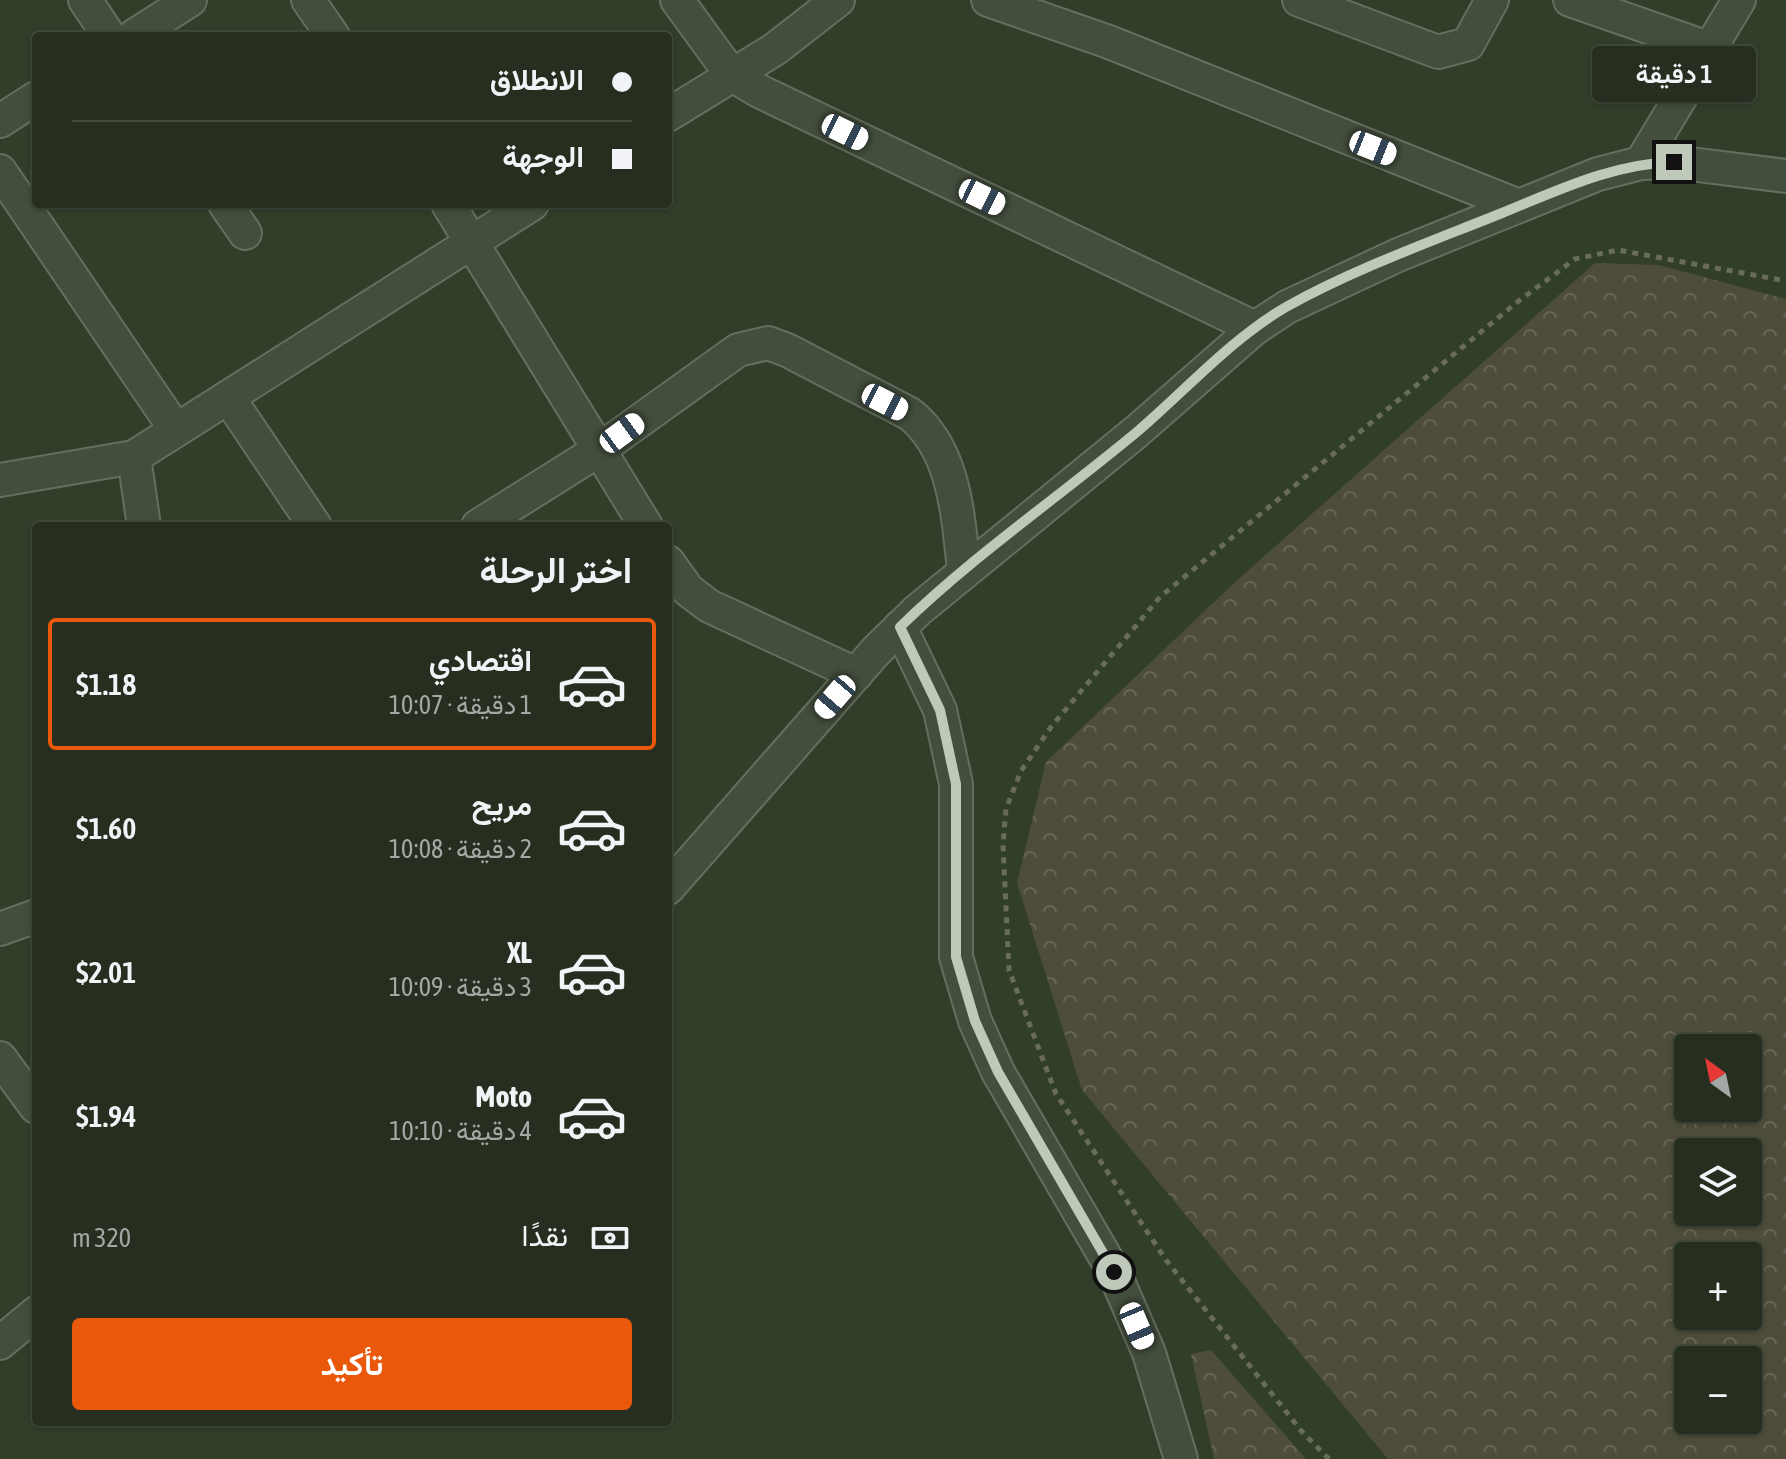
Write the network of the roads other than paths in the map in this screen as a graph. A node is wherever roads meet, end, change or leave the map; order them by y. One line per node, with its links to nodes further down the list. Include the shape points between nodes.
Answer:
1 (85, 0): 11 (street)
2 (190, 0): 12 (street)
3 (308, 0): 13 (street)
4 (677, 0): 15 (street)
5 (838, 0): 15 (street, via 775,49)
6 (988, 0): 22 (street, via 1109,42)
7 (1299, 0): 8 (street, via 1438,52 1468,44)
8 (1492, 0)
9 (1570, 0): 14 (street)
10 (1739, 0): 14 (street)
11 (106, 32)
12 (140, 32)
13 (330, 32)
14 (1711, 49): 19 (street)
15 (731, 74): 17 (street); 28 (street)
16 (32, 101): 18 (street)
17 (672, 112)
18 (0, 121)
19 (1641, 163): 21 (street); 22 (street)
20 (0, 171): 30 (street)
21 (1786, 176)
22 (1519, 206): 28 (street, via 1398,255 1287,307)
23 (228, 208): 26 (street)
24 (451, 208): 27 (street)
25 (526, 208): 27 (street)
26 (245, 233)
27 (473, 242): 29 (street); 31 (street)
28 (1255, 328): 39 (street)
29 (228, 397): 30 (street); 35 (street)
30 (176, 430): 32 (street)
31 (599, 450): 36 (street); 37 (street); 39 (street, via 738,350 768,343 926,427 947,473)
32 (134, 457): 33 (street); 34 (street)
33 (0, 480)
34 (143, 522)
35 (312, 522)
36 (484, 522)
37 (644, 522)
38 (672, 568): 41 (street, via 688,590 709,606)
39 (964, 570): 40 (street)
40 (900, 627): 41 (street); 49 (street, via 940,710 956,784 956,957 975,1021 998,1072 1114,1272 1149,1353)
41 (856, 674): 42 (street)
42 (672, 883)
43 (32, 917): 44 (street)
44 (1, 926)
45 (0, 1058): 46 (street)
46 (32, 1102)
47 (32, 1316): 48 (street)
48 (0, 1343)
49 (1181, 1459)

